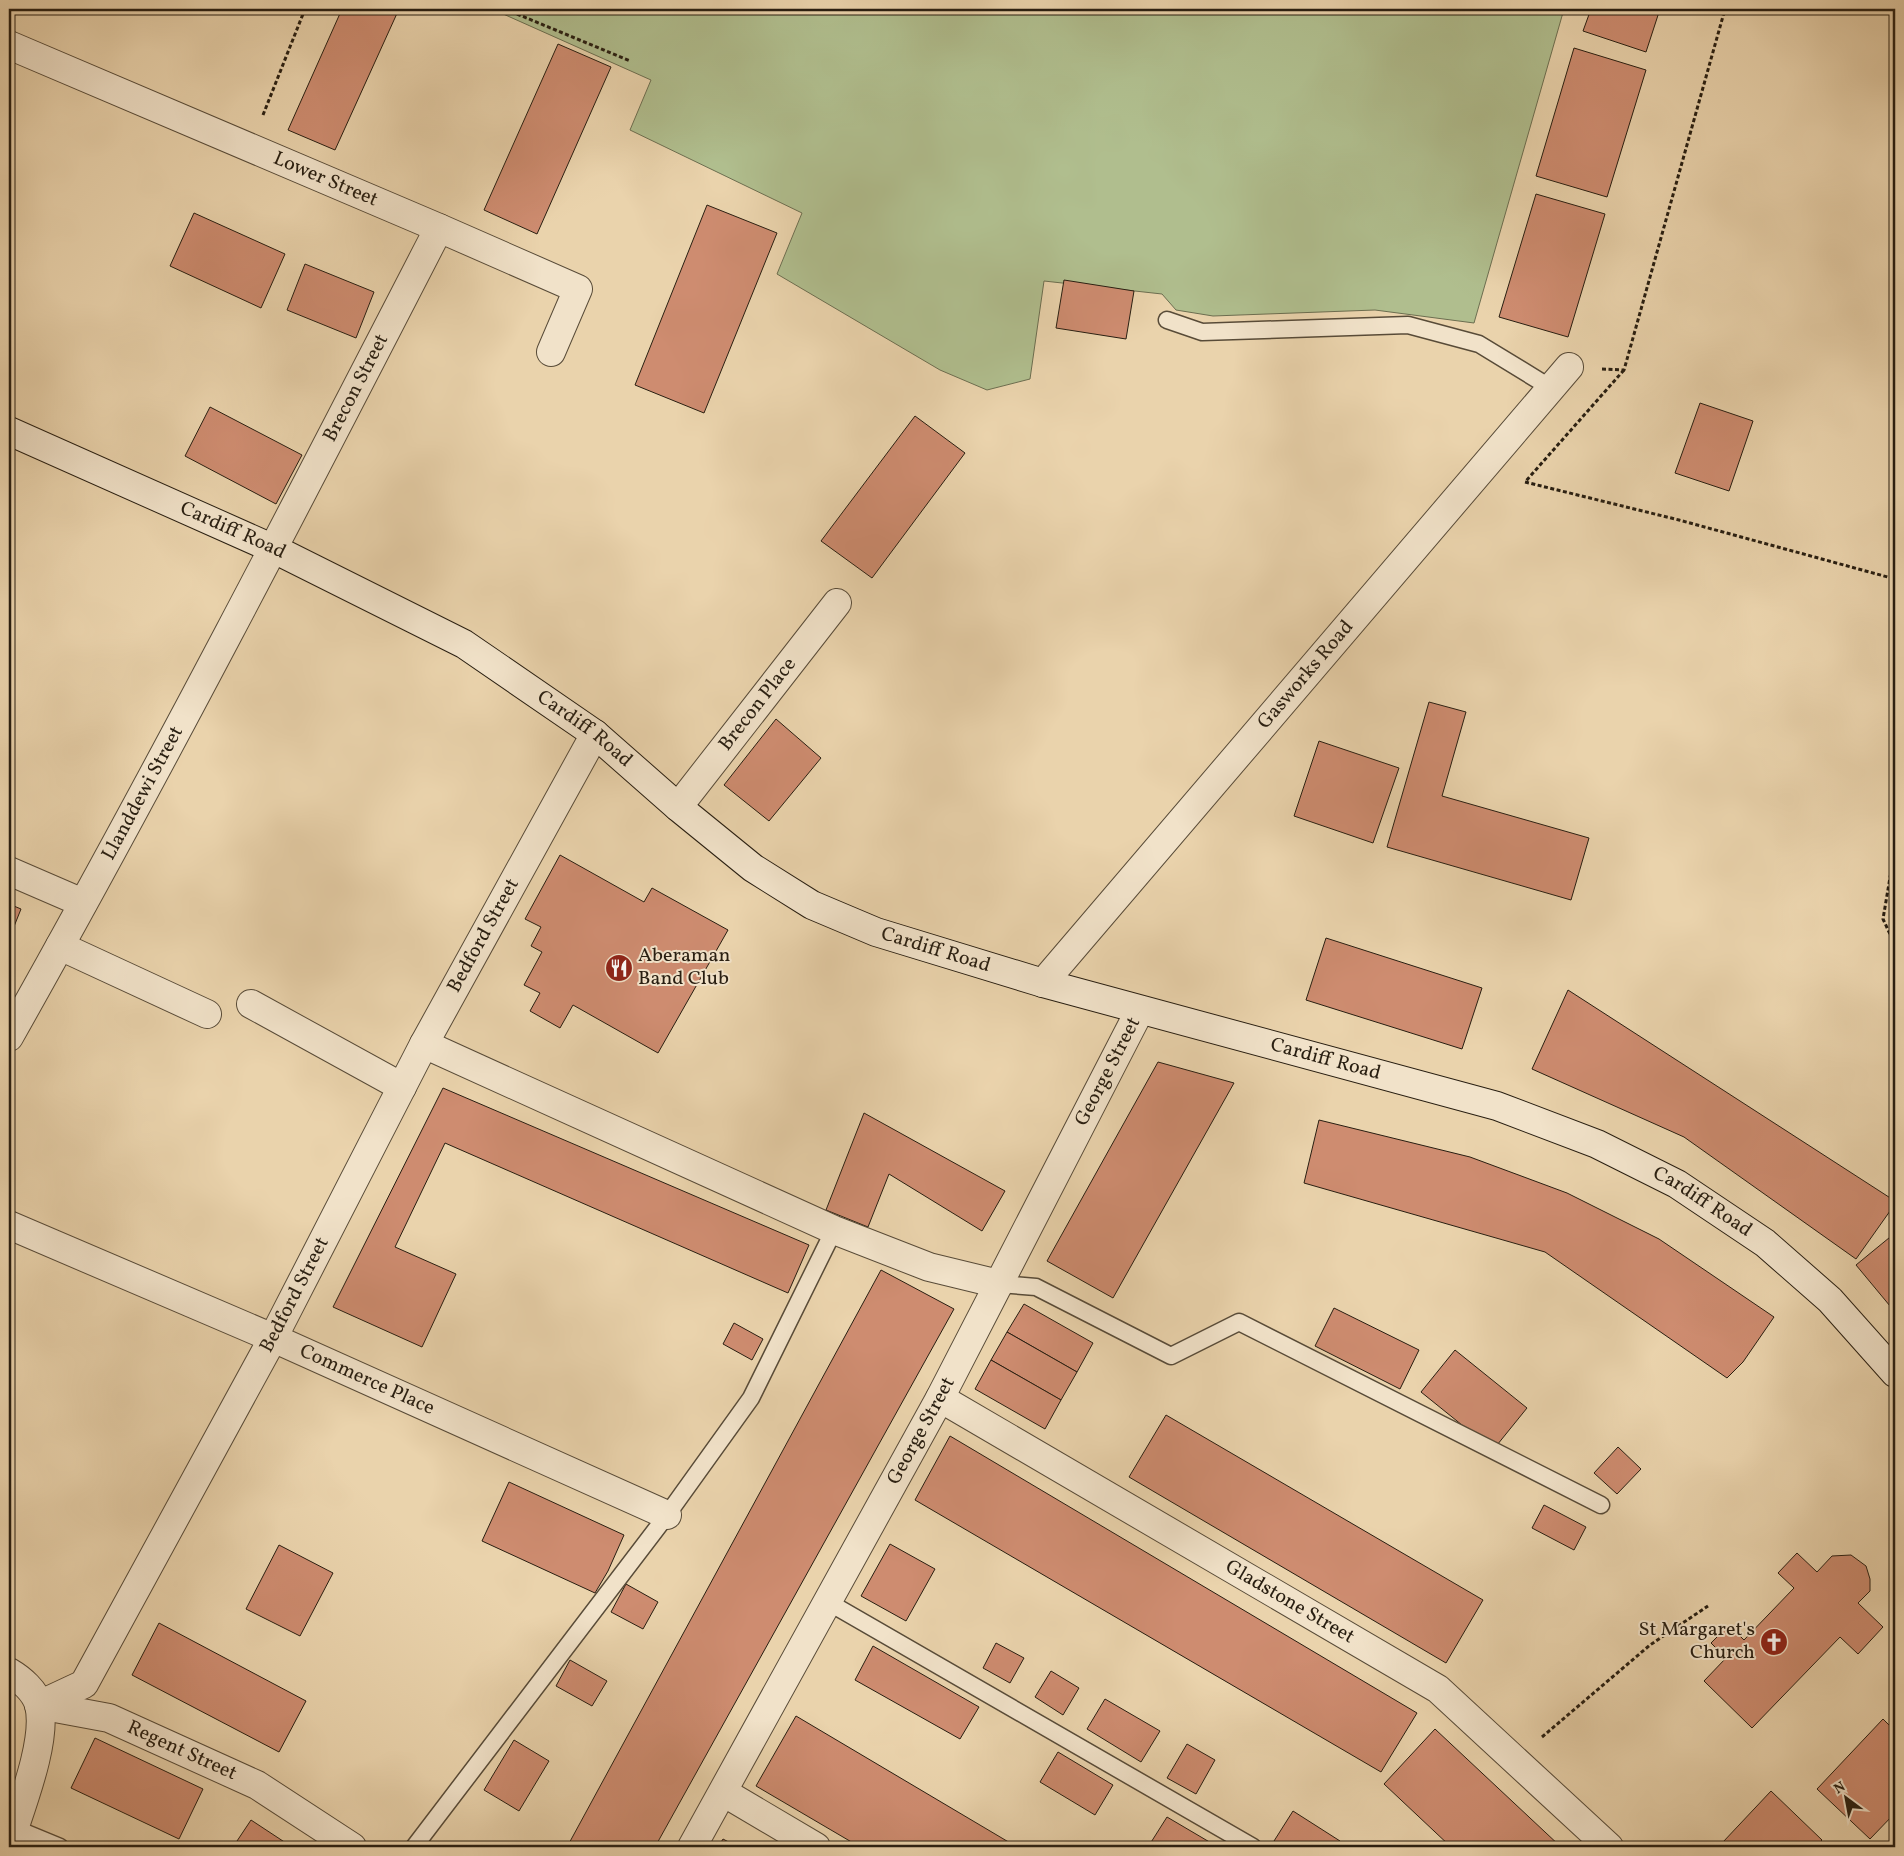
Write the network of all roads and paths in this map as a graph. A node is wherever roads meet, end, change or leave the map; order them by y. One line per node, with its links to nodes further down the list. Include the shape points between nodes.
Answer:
1 (306, 9): 6 (path)
2 (505, 9): 5 (path)
3 (1725, 9): 11 (path)
4 (9, 45): 6 (street, Lower Street)
5 (630, 61)
6 (251, 148): 7 (street, Lower Street)
7 (439, 228): 9 (street, Lower Street, via 578,290); 14 (street, Brecon Street)
8 (1167, 320): 12 (lane, via 1202,332 1408,325 1479,344)
9 (551, 352)
10 (1569, 367): 11 (path); 12 (street, Gasworks Road)
11 (1624, 370): 15 (path, via 1525,482)
12 (1551, 388): 24 (street, Gasworks Road)
13 (9, 431): 14 (street, Cardiff Road)
14 (274, 549): 17 (street, Cardiff Road, via 464,644); 21 (street, Llanddewi Street)
15 (1895, 579)
16 (837, 603): 18 (street, Brecon Place)
17 (595, 734): 18 (street, Cardiff Road); 29 (street, Bedford Street)
18 (678, 807): 24 (street, Cardiff Road, via 753,868 812,905 876,932)
19 (1895, 848): 22 (path, via 1883,919)
20 (9, 871): 21 (street)
21 (83, 903): 23 (street, Llanddewi Street)
22 (1895, 944)
23 (60, 946): 27 (street); 28 (street, Llanddewi Street)
24 (1044, 983): 26 (street, Cardiff Road)
25 (251, 1004): 30 (street)
26 (1140, 1010): 33 (street, George Street); 35 (street, Cardiff Road, via 1497,1106 1597,1144 1677,1184 1765,1243 1830,1300)
27 (206, 1014)
28 (9, 1037)
29 (424, 1044): 30 (street, Bedford Street); 32 (street)
30 (402, 1087): 34 (street, Bedford Street)
31 (9, 1225): 34 (street, Commerce Place)
32 (834, 1230): 33 (street, via 929,1266); 38 (lane, via 751,1398)
33 (1000, 1284): 36 (street, George Street); 37 (lane, via 1036,1287 1171,1356 1239,1322)
34 (272, 1338): 38 (street, Commerce Place); 42 (street, Bedford Street, via 84,1684)
35 (1895, 1373)
36 (940, 1398): 39 (street, George Street); 43 (street, Gladstone Street, via 1438,1690)
37 (1600, 1505)
38 (667, 1515): 48 (lane)
39 (828, 1602): 44 (street, George Street); 51 (lane)
40 (1708, 1606): 43 (path, via 1650,1644)
41 (9, 1672): 42 (street, via 28,1686)
42 (39, 1705): 45 (street, via 39,1748); 47 (street, Regent Street, via 109,1718 258,1785)
43 (1515, 1760): 52 (street, Gladstone Street)
44 (723, 1792): 49 (street, George Street); 50 (street)
45 (11, 1836): 46 (lane)
46 (60, 1847)
47 (352, 1847)
48 (414, 1847)
49 (692, 1847)
50 (816, 1847)
51 (1253, 1847)
52 (1609, 1847)

